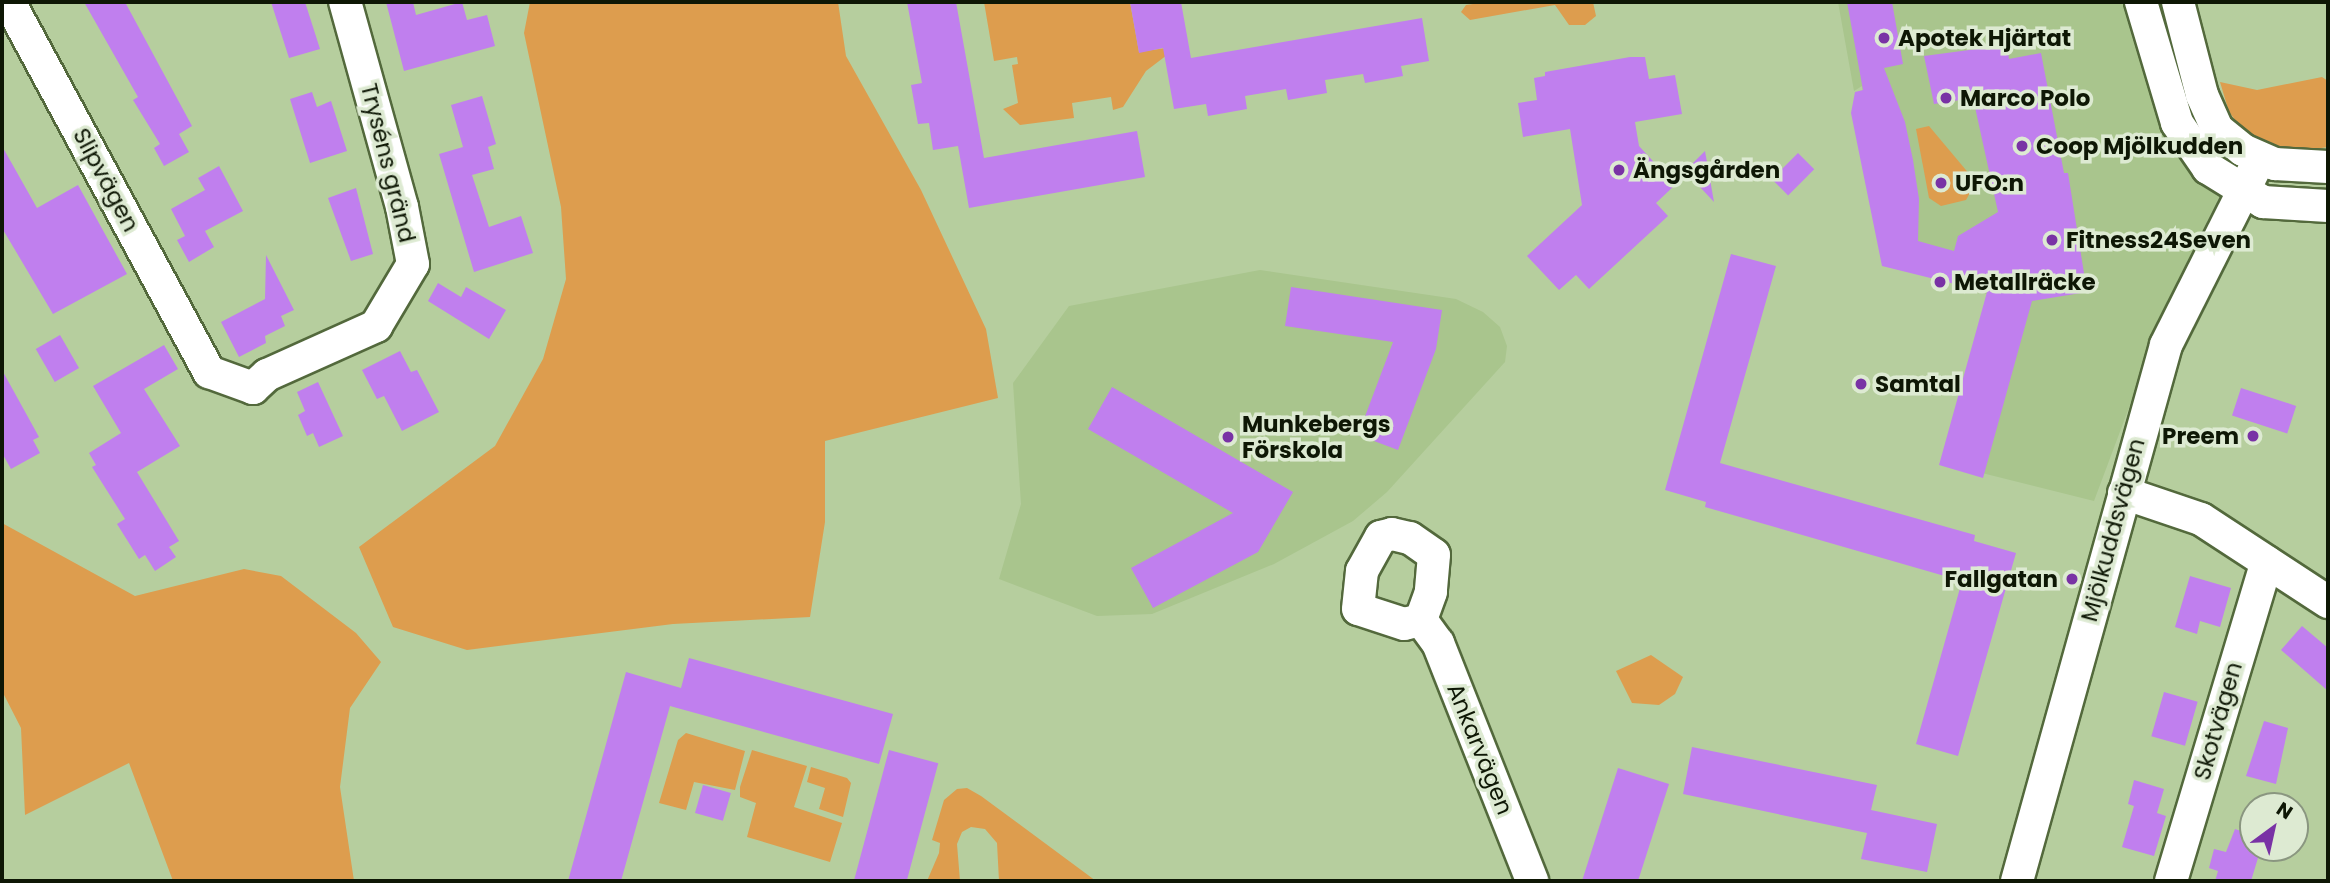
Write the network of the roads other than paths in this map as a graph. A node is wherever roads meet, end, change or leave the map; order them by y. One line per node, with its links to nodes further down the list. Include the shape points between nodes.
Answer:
1 (9, 2): 9 (street, Slipvägen)
2 (345, 2): 9 (street, Tryséns gränd, via 402,207 413,264 376,326 267,375 253,388 209,372)
3 (2141, 2): 7 (street, via 2183,137 2208,168)
4 (2178, 2): 5 (street, via 2213,120 2228,139)
5 (2260, 158): 6 (street, via 2275,164); 7 (street, Mjölkuddsvägen)
6 (2328, 167)
7 (2244, 193): 8 (street, via 2263,202); 10 (street, Mjölkuddsvägen, via 2172,328)
8 (2325, 207)
9 (202, 358)
10 (2124, 493): 11 (street, via 2201,519); 15 (street, Mjölkuddsvägen)
11 (2267, 562): 12 (street); 16 (street, Skotvägen)
12 (2328, 602)
13 (1421, 621): 14 (street, Ankarvägen, via 1438,643)
14 (1532, 881)
15 (2017, 881)
16 (2171, 881)

